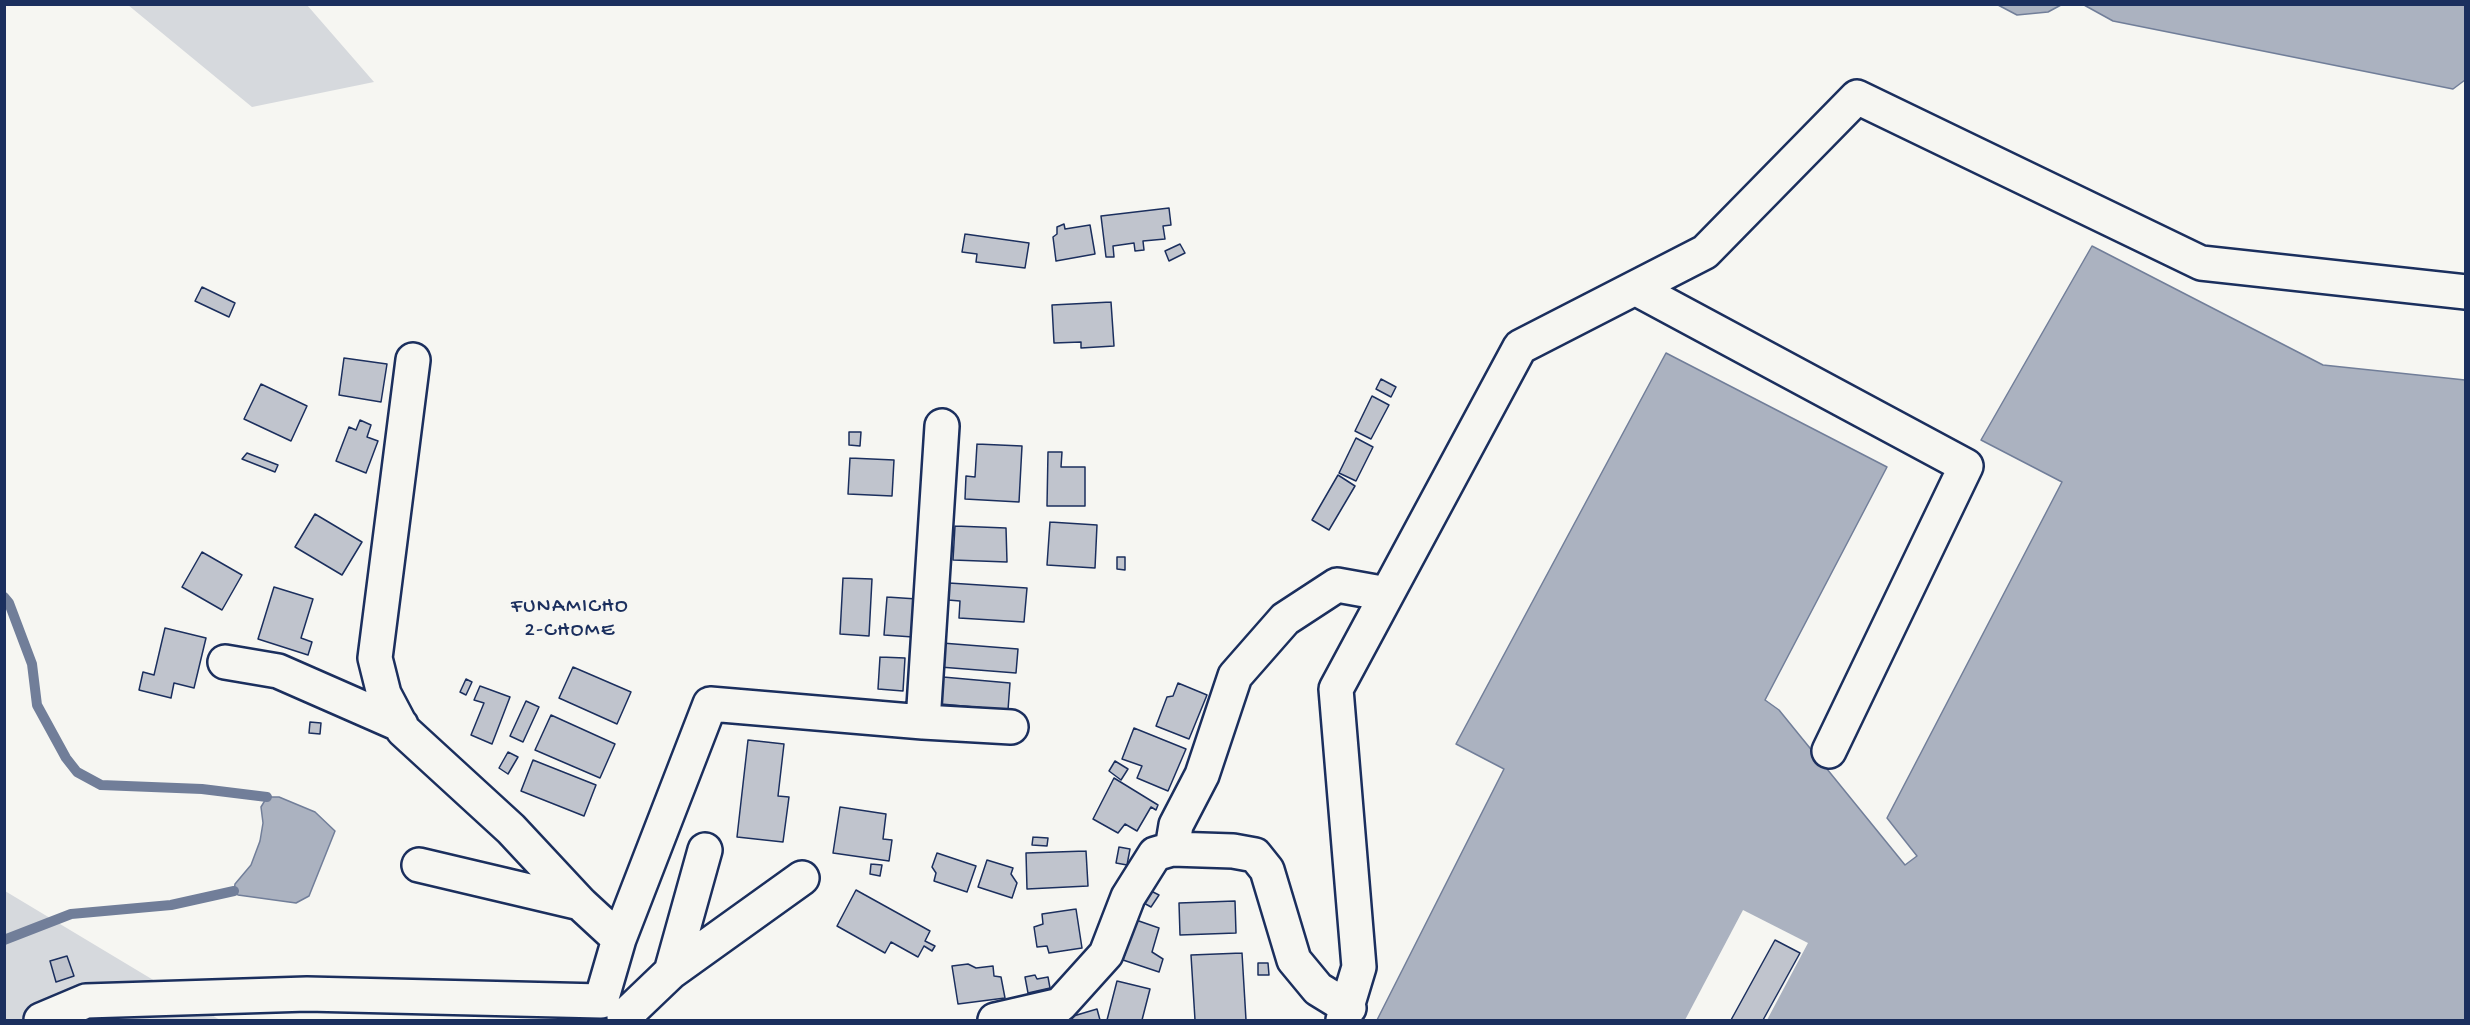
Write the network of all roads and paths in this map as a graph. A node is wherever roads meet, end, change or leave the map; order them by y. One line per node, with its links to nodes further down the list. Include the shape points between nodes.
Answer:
1 (1635, 288): 2 (street, via 1705,252 1857,97 2201,264); 5 (street, via 1520,346); 10 (street, via 1966,466)
2 (2466, 292)
3 (413, 360): 8 (street, via 375,658 384,694)
4 (942, 426): 7 (street)
5 (1387, 594): 11 (street, via 1337,585 1285,619 1235,676 1202,775 1176,825); 19 (street, via 1336,689 1359,967)
6 (225, 662): 8 (street, via 278,671)
7 (923, 722): 9 (street); 16 (street, via 710,704)
8 (401, 725): 15 (street, via 511,829)
9 (1011, 727)
10 (1829, 751)
11 (1172, 849): 19 (street, via 1255,855 1268,870 1294,960); 21 (street, via 1155,854 1128,897 1106,954 1060,1005)
12 (705, 850): 17 (street)
13 (419, 865): 15 (street)
14 (802, 878): 17 (street)
15 (580, 903): 16 (street)
16 (620, 939): 18 (street)
17 (671, 972): 18 (street)
18 (618, 1013): 20 (street, via 307,994 86,1000)
19 (1346, 1014)
20 (41, 1020)
21 (995, 1020)

